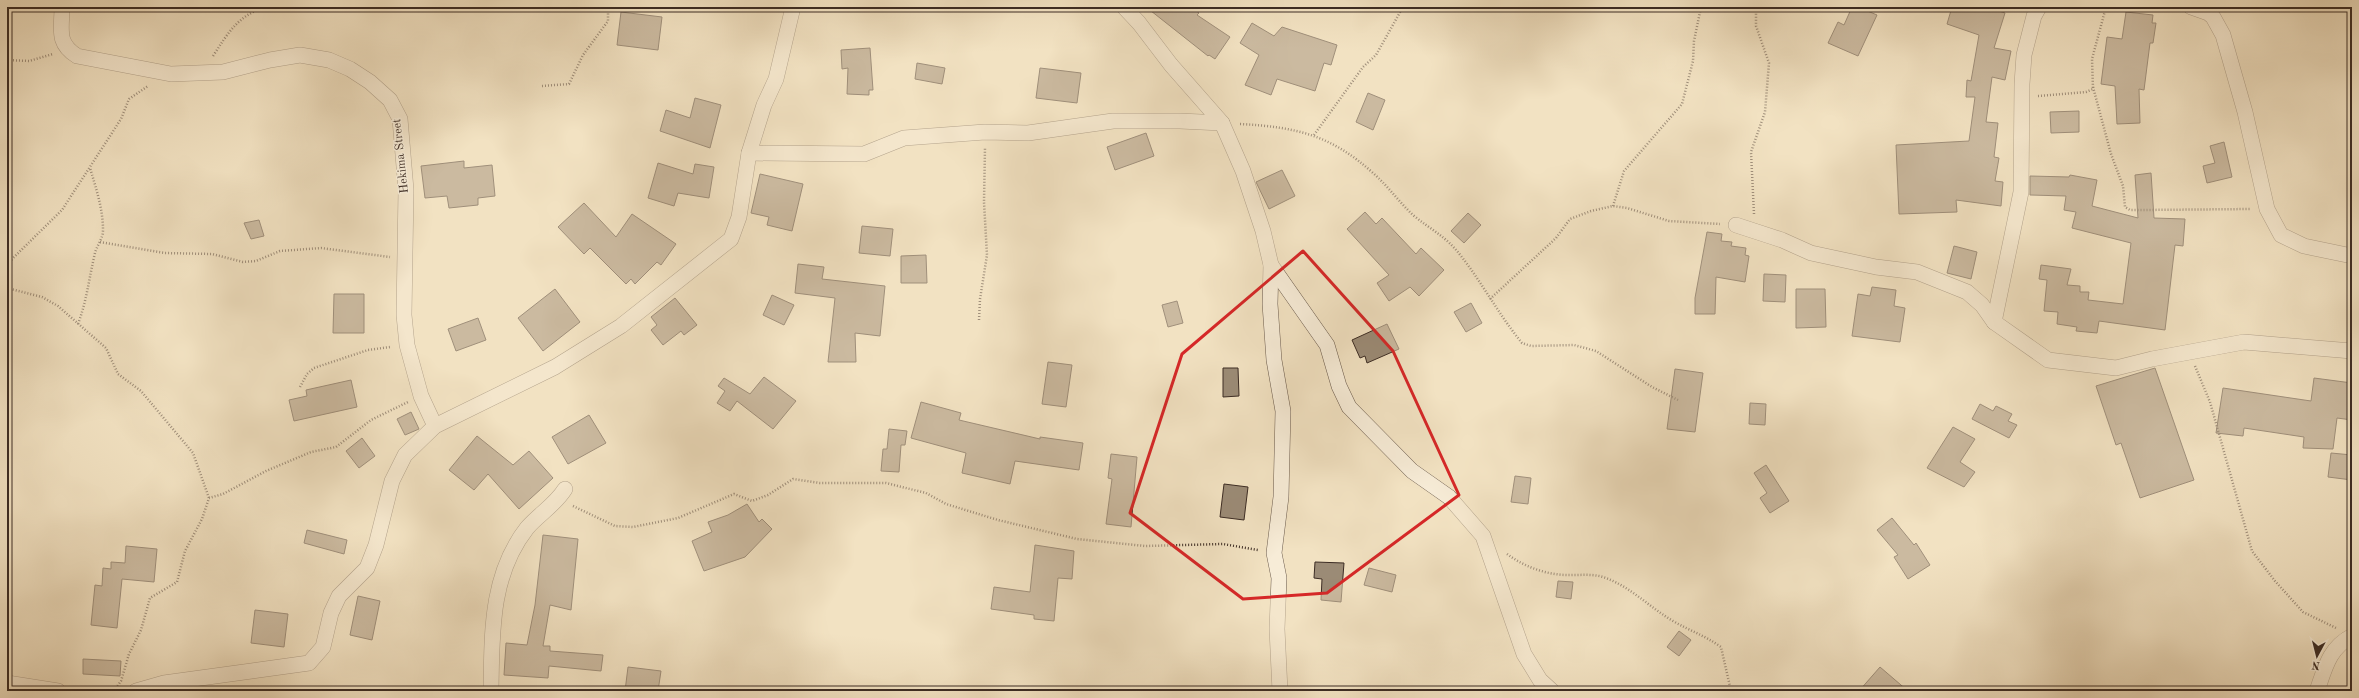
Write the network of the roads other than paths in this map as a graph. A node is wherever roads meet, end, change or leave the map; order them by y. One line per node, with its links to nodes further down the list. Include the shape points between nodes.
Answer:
1 (62, 7): 13 (street, Hekima Street, via 62,41 66,50 77,56 171,74 201,74 223,72 300,55 329,60 350,69 390,100 400,119 406,190 404,315 407,345 421,396)
2 (793, 7): 7 (street, via 776,79 764,105)
3 (1124, 7): 6 (street)
4 (2039, 7): 11 (street, via 2034,16 2024,55 2021,192)
5 (2191, 7): 9 (street, via 2208,13 2223,35 2245,112 2267,209 2281,235 2304,246)
6 (1222, 123): 7 (street, via 1113,121 1028,133 985,132 904,138 864,154); 10 (street, via 1243,172 1263,231)
7 (749, 153): 13 (street, via 739,217 731,239 621,326 555,367)
8 (1736, 225): 11 (street, via 1753,229 1811,253 1868,266 1917,272 1967,292 1982,305)
9 (2352, 256)
10 (1271, 265): 20 (street, via 1270,304 1274,360 1283,411 1281,497 1274,553 1279,578 1277,630); 21 (street, via 1327,345 1339,386 1349,407 1412,471 1449,497 1483,536 1524,654 1540,680)
11 (1994, 322): 12 (street, via 2048,360 2116,368 2244,342)
12 (2352, 351)
13 (435, 426): 18 (street, via 405,455 392,482 376,545 367,568 339,596 331,613 323,647 309,663 164,683)
14 (561, 495): 19 (street, via 528,527 508,557 495,599)
15 (2351, 636): 22 (street, via 2328,657)
16 (7, 683): 17 (street)
17 (58, 691)
18 (136, 691)
19 (491, 691)
20 (1280, 691)
21 (1552, 691)
22 (2317, 691)

